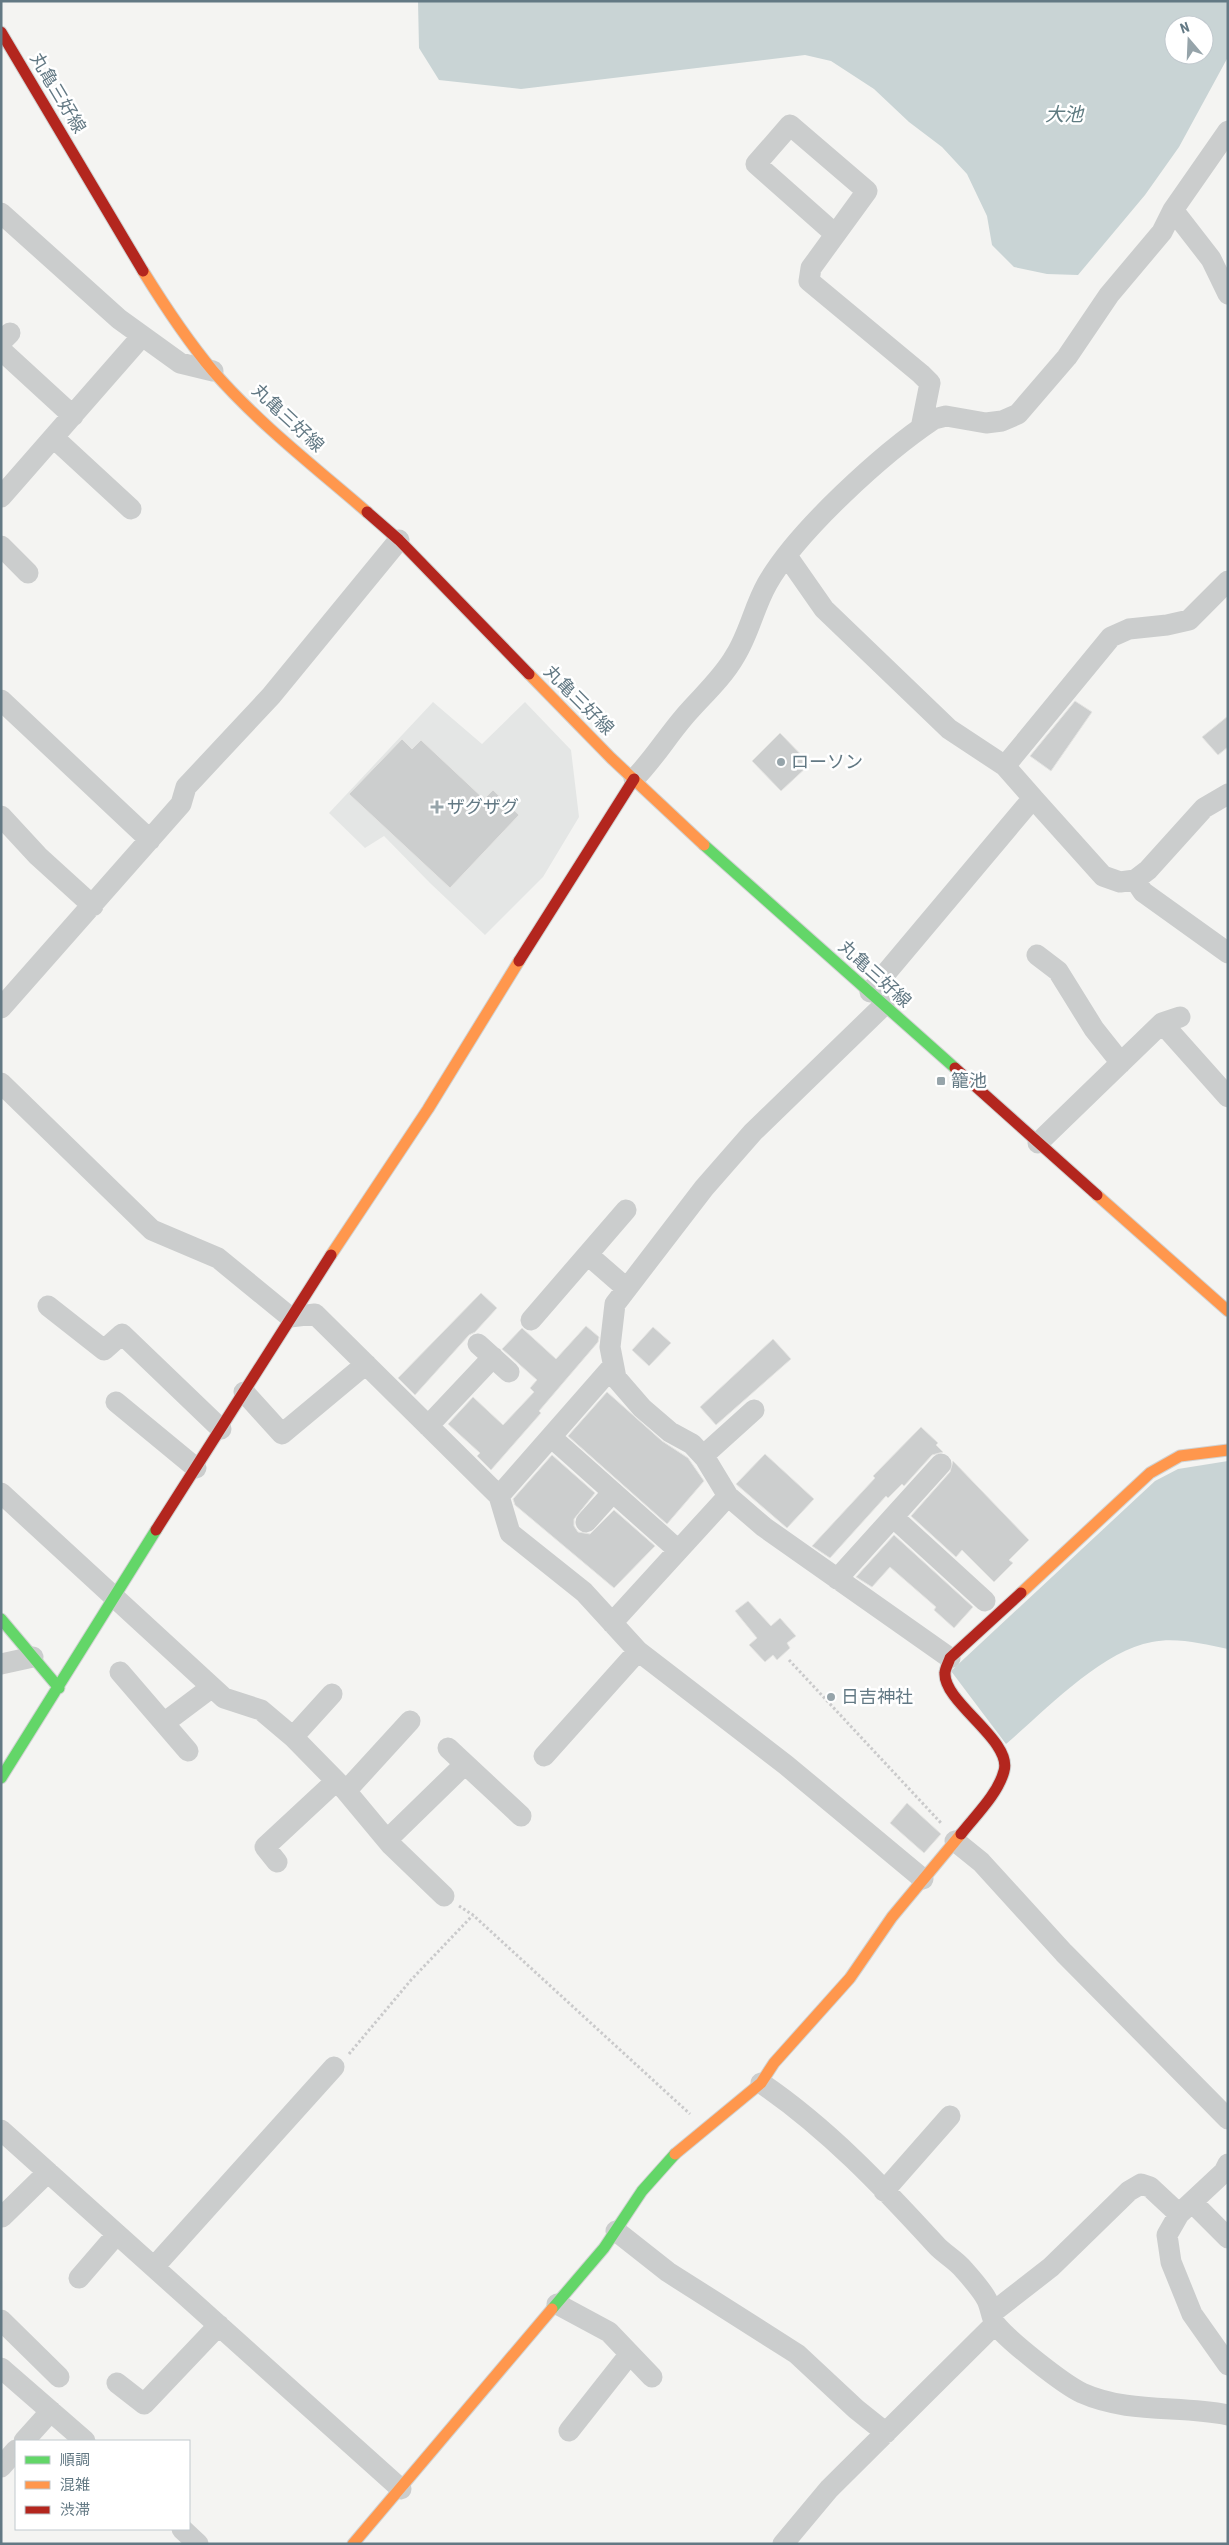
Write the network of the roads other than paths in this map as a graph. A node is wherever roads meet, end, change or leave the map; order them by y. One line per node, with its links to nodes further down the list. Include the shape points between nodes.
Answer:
1 (1, 32): 9 (street, 丸亀三好線, via 160,299)
2 (1228, 131): 3 (street)
3 (1173, 210): 6 (street, via 1211,259); 11 (street, via 1162,232 1109,296 1067,357 1018,414 986,423 946,416)
4 (1, 214): 7 (street, via 102,305)
5 (836, 234): 5 (street, via 867,191 790,125 756,164); 11 (street, via 811,268 810,281 930,383)
6 (1228, 294)
7 (142, 336): 9 (street, via 180,364); 10 (street)
8 (4, 342): 10 (street)
9 (213, 371): 15 (street, 丸亀三好線, via 266,424)
10 (73, 416): 12 (street)
11 (921, 428): 17 (street, via 822,515)
12 (54, 438): 13 (street); 14 (street)
13 (3, 492)
14 (131, 509)
15 (399, 540): 22 (street, 丸亀三好線); 26 (street, via 271,696 186,787 181,804)
16 (1, 546): 18 (street)
17 (787, 556): 21 (street, via 824,609 949,729); 22 (street, via 767,583 734,658)
18 (28, 573)
19 (1228, 581): 21 (street, via 1189,620 1130,629 1111,637)
20 (5, 712): 26 (street)
21 (1004, 766): 24 (street)
22 (634, 779): 31 (street, 丸亀三好線); 42 (street, via 428,1109)
23 (1228, 794): 27 (street, via 1204,808)
24 (1033, 798): 27 (street, via 1103,876 1120,882); 31 (street)
25 (1, 816): 28 (street, via 38,856)
26 (150, 840): 28 (street)
27 (1135, 880): 29 (street, via 1143,892)
28 (93, 906): 32 (street)
29 (1228, 953)
30 (1037, 955): 33 (street, via 1058,970 1094,1029)
31 (877, 999): 36 (street, 丸亀三好線); 39 (street, via 704,1188)
32 (1, 1008)
33 (1121, 1063): 35 (street, via 1171,1020); 36 (street)
34 (1, 1083): 42 (street, via 152,1230 218,1258)
35 (1228, 1096)
36 (1038, 1143): 41 (street, 丸亀三好線)
37 (626, 1210): 38 (street)
38 (588, 1255): 39 (street); 43 (street)
39 (626, 1288): 45 (street, via 615,1304 610,1347)
40 (48, 1306): 51 (street, via 104,1350 122,1334)
41 (1228, 1311)
42 (290, 1317): 44 (street, via 315,1314); 47 (street)
43 (531, 1320)
44 (366, 1364): 47 (street, via 282,1434); 50 (street)
45 (613, 1366): 52 (street); 54 (street, via 616,1378 642,1408 670,1432 692,1444)
46 (509, 1372): 50 (street, via 485,1351)
47 (244, 1392): 51 (street)
48 (116, 1402): 56 (street)
49 (754, 1410): 54 (street)
50 (428, 1426): 59 (street)
51 (221, 1429): 56 (street)
52 (551, 1437): 57 (street); 59 (street)
53 (1228, 1450): 71 (street, via 1180,1456 1150,1473)
54 (703, 1456): 60 (street)
55 (941, 1464): 61 (street)
56 (196, 1468): 65 (street)
57 (613, 1492): 62 (street); 63 (street)
58 (1, 1493): 65 (street)
59 (499, 1496): 68 (street, via 510,1533 584,1592)
60 (728, 1496): 63 (street); 64 (street, via 764,1527)
61 (893, 1517): 64 (street); 66 (street)
62 (586, 1522)
63 (678, 1550): 68 (street)
64 (837, 1579): 71 (street)
65 (115, 1599): 74 (street); 75 (street)
66 (985, 1601)
67 (1, 1619): 70 (street)
68 (612, 1623): 69 (street)
69 (638, 1651): 82 (street, via 585,1696); 90 (street, via 786,1765)
70 (33, 1657): 72 (street); 75 (street)
71 (950, 1658): 88 (street, via 945,1673 949,1687 1001,1750 1005,1770 996,1788)
72 (1, 1664)
73 (120, 1672): 78 (street)
74 (212, 1687): 78 (street); 79 (street, via 224,1698 261,1710)
75 (59, 1688): 84 (street)
76 (332, 1694): 79 (street)
77 (410, 1722): 85 (street)
78 (164, 1723): 81 (street)
79 (293, 1737): 85 (street)
80 (448, 1748): 83 (street)
81 (188, 1751)
82 (544, 1756)
83 (465, 1764): 86 (street); 87 (street)
84 (1, 1778)
85 (341, 1786): 87 (street); 89 (street, via 265,1847)
86 (521, 1816)
87 (387, 1840): 91 (street)
88 (956, 1841): 90 (street); 95 (street, via 981,1862 1064,1953)
89 (277, 1862)
90 (923, 1878): 93 (street, via 850,1978 774,2063)
91 (444, 1896)
92 (334, 2067): 105 (street)
93 (761, 2083): 99 (street, via 797,2107 838,2143); 102 (street, via 673,2156 642,2191)
94 (950, 2116): 99 (street)
95 (1228, 2119)
96 (1, 2130): 98 (street)
97 (1228, 2164): 100 (street, via 1224,2172)
98 (48, 2172): 101 (street); 103 (street)
99 (884, 2191): 108 (street, via 938,2247 964,2268 987,2300)
100 (1185, 2208): 104 (street); 108 (street, via 1141,2184 1129,2191); 112 (street, via 1167,2235 1171,2262 1192,2314)
101 (2, 2217)
102 (616, 2231): 107 (street); 120 (street, via 668,2272 797,2354)
103 (117, 2234): 105 (street); 106 (street)
104 (1228, 2238)
105 (154, 2267): 110 (street)
106 (79, 2278)
107 (557, 2304): 111 (street, via 609,2332); 125 (street)
108 (993, 2318): 118 (street, via 1049,2371 1082,2393 1154,2410 1202,2410); 120 (street)
109 (1, 2320): 114 (street)
110 (219, 2325): 116 (street, via 144,2404); 125 (street)
111 (629, 2355): 115 (street); 119 (street)
112 (1228, 2365)
113 (1, 2368): 117 (street)
114 (59, 2377)
115 (652, 2377)
116 (118, 2383)
117 (51, 2411): 121 (street); 122 (street)
118 (1228, 2415)
119 (569, 2430)
120 (886, 2433): 129 (street, via 829,2489)
121 (25, 2440)
122 (84, 2440)
123 (15, 2451): 124 (street)
124 (1, 2467)
125 (401, 2489): 128 (street)
126 (183, 2530): 127 (street)
127 (198, 2544)
128 (353, 2544)
129 (783, 2544)

